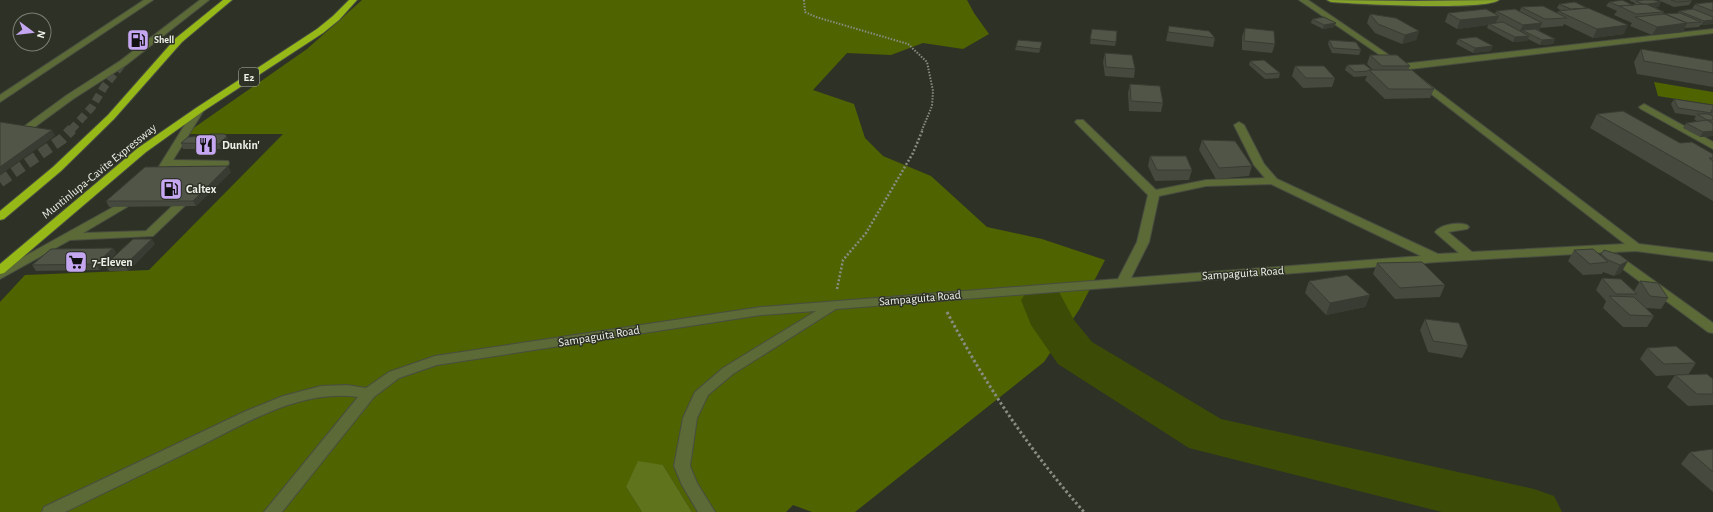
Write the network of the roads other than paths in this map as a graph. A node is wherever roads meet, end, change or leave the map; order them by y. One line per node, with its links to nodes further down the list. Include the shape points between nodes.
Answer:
1 (149, 0): 10 (street)
2 (205, 0): 15 (street, via 123,63)
3 (228, 0): 20 (highway, via 179,40 111,118)
4 (353, 0): 12 (highway, Muntinlupa-Cavite Expressway / E2, via 320,31)
5 (1303, 0): 9 (street)
6 (1331, 0): 7 (main road, via 1432,4)
7 (1495, 0)
8 (1713, 31): 9 (street)
9 (1402, 67): 23 (street)
10 (0, 99)
11 (1644, 107): 16 (street)
12 (199, 110): 22 (street, via 163,168 224,163 149,234); 28 (highway, Muntinlupa-Cavite Expressway / E2, via 142,150)
13 (1080, 122): 18 (street)
14 (1239, 125): 17 (street, via 1259,165)
15 (29, 127)
16 (1713, 146)
17 (1274, 181): 18 (street, via 1206,184); 27 (street)
18 (1154, 194): 30 (street, via 1143,242)
19 (121, 207): 22 (street)
20 (0, 217)
21 (1463, 227): 25 (street, via 1444,229 1441,232)
22 (67, 237): 29 (street)
23 (1636, 247): 24 (street, Sampaguita Road); 26 (street, Sampaguita Road)
24 (1603, 249): 25 (street, Sampaguita Road); 32 (street)
25 (1468, 256): 27 (street, Sampaguita Road)
26 (1713, 257)
27 (1437, 258): 30 (street, Sampaguita Road)
28 (0, 270)
29 (0, 275)
30 (1123, 282): 31 (street, Sampaguita Road)
31 (833, 305): 33 (street, Sampaguita Road, via 761,311 435,361 394,375); 36 (street, via 804,326 728,371 702,392 690,418 682,466 690,485)
32 (1713, 328)
33 (369, 393): 34 (street, via 347,390 321,391 288,400 251,415); 35 (street, Sampaguita Road)
34 (50, 512)
35 (272, 512)
36 (707, 512)

